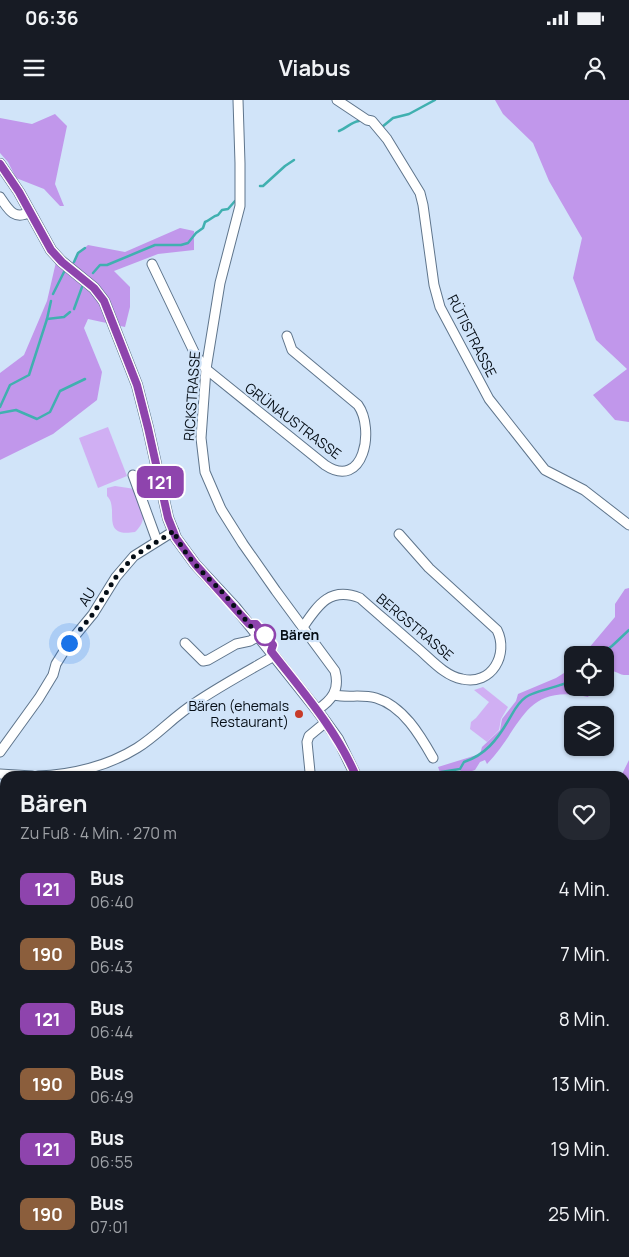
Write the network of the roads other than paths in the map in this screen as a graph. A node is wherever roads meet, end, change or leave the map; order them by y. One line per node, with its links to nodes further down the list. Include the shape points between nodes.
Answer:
1 (238, 100): 8 (street, RICKSTRASSE, via 240,206 220,283)
2 (337, 100): 10 (street, RÜTISTRASSE, via 372,121 420,193 436,296 492,405 545,470 584,490)
3 (0, 164): 5 (street)
4 (0, 197): 5 (street, via 12,214)
5 (30, 212): 11 (street, via 51,250 94,288 109,312 137,385 168,518)
6 (152, 264): 8 (street, via 195,354)
7 (287, 336): 8 (street, GRÜNAUSTRASSE, via 292,350 364,413 363,453 352,469 334,470 325,465)
8 (206, 369): 14 (street, RICKSTRASSE, via 201,438 210,486 243,544)
9 (133, 475): 13 (street)
10 (629, 524)
11 (174, 531): 13 (street, AU); 15 (street, via 195,564)
12 (399, 534): 14 (street, BERGSTRASSE, via 428,568 497,630 502,646 500,658 490,672 474,679 454,677 360,598 350,594 320,602)
13 (156, 541): 21 (street, AU, via 134,556 116,577 93,614 69,643 39,698)
14 (303, 627): 18 (street, RICKSTRASSE, via 335,671)
15 (259, 636): 16 (street, via 203,661); 17 (street)
16 (185, 643)
17 (274, 656): 19 (street); 23 (street, via 194,703 138,747 99,766)
18 (334, 695): 19 (street); 22 (street, via 376,698 391,704 419,734)
19 (317, 710): 20 (street)
20 (326, 722): 24 (street, via 309,736 307,742); 25 (street)
21 (0, 752)
22 (433, 758)
23 (74, 771)
24 (310, 771)
25 (354, 771)

